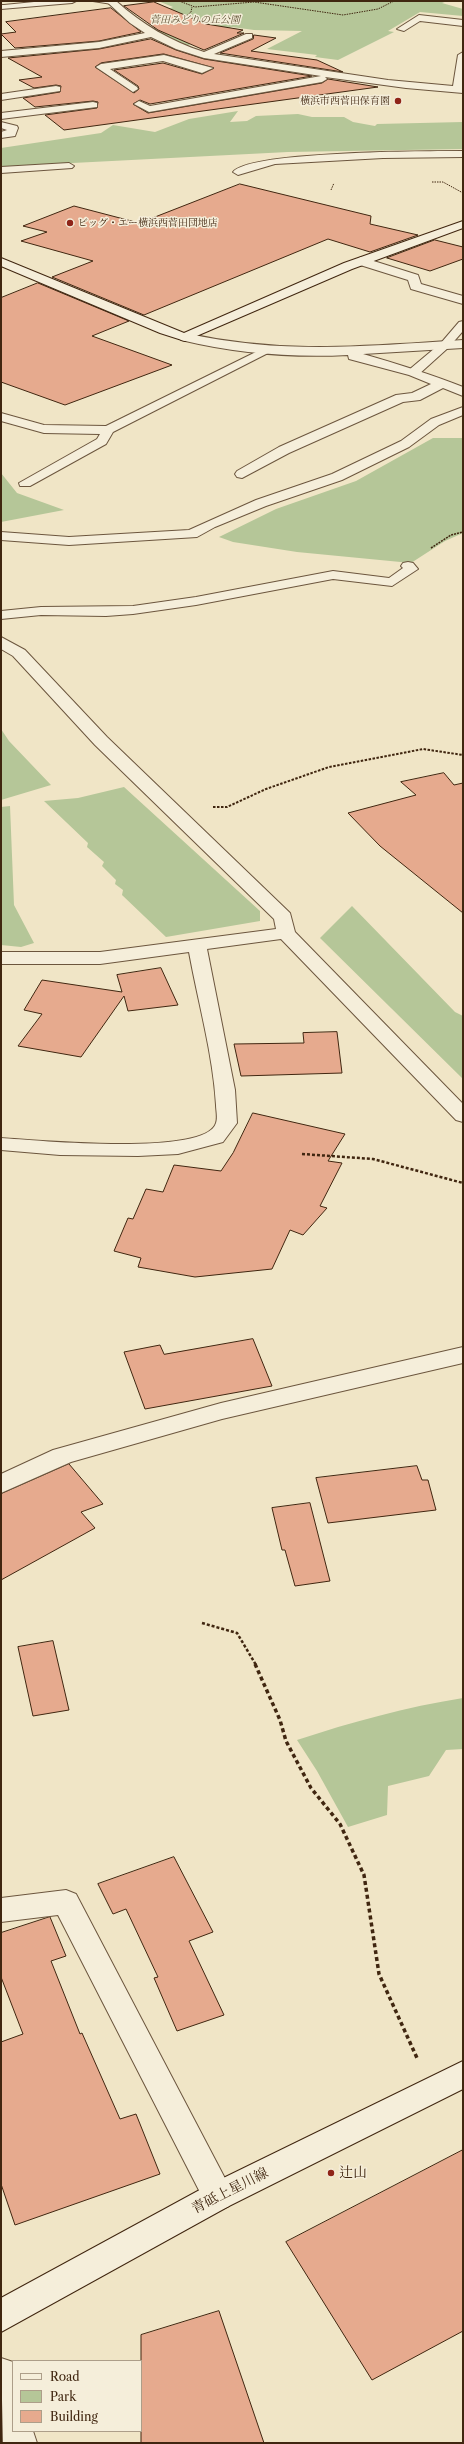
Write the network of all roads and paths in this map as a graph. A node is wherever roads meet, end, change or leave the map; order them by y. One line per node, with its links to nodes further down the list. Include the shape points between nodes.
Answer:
1 (72, 1): 6 (lane)
2 (96, 1): 5 (lane)
3 (179, 1): 4 (path, via 192,7 254,2 310,12 340,14 367,12)
4 (394, 1)
5 (111, 2): 9 (street, via 130,20)
6 (4, 7)
7 (463, 23): 8 (lane, via 419,18)
8 (401, 30)
9 (154, 34): 11 (street, via 99,45); 12 (street)
10 (249, 36): 12 (street)
11 (1, 54)
12 (204, 55): 14 (street)
13 (463, 55): 18 (street)
14 (232, 62): 15 (street); 17 (street, via 202,70 164,58 100,68)
15 (339, 76): 18 (street, via 402,86); 20 (street, via 148,109)
16 (56, 89): 19 (street)
17 (133, 89)
18 (460, 90)
19 (1, 96)
20 (139, 104)
21 (93, 105): 22 (street)
22 (1, 116)
23 (1, 125): 24 (street, via 13,128)
24 (6, 135): 25 (street)
25 (8, 145)
26 (463, 154): 29 (street, via 274,161)
27 (69, 166): 28 (lane)
28 (1, 170)
29 (238, 172)
30 (463, 224): 31 (street)
31 (361, 261): 33 (street, via 414,278 415,286); 35 (street)
32 (1, 262): 35 (street)
33 (463, 300)
34 (463, 324): 37 (lane)
35 (185, 337): 38 (street, via 218,345)
36 (463, 344): 37 (street)
37 (445, 345): 39 (street); 40 (lane)
38 (266, 350): 39 (street); 45 (lane)
39 (337, 352): 40 (street)
40 (414, 372): 41 (street)
41 (443, 383): 42 (street); 46 (street, via 347,421 284,450)
42 (463, 392)
43 (463, 410): 49 (lane, via 435,422 405,444 337,477 261,503 192,534 69,541)
44 (1, 417): 45 (lane, via 44,429)
45 (108, 430): 47 (lane, via 102,441)
46 (242, 474)
47 (24, 483)
48 (463, 532): 50 (path, via 438,543)
49 (1, 536)
50 (408, 566): 52 (lane, via 411,569 392,582)
51 (304, 571): 52 (lane)
52 (333, 575): 53 (lane, via 133,610 41,611)
53 (1, 615)
54 (1, 642): 56 (street, via 19,653 101,741)
55 (463, 755): 56 (path, via 423,749 329,767 266,789 227,807 186,806)
56 (170, 809): 57 (street, via 282,917)
57 (286, 933): 58 (street); 60 (street)
58 (197, 946): 59 (street, via 100,958); 61 (street, via 225,1090 227,1123 216,1138 178,1148 138,1150 60,1149)
59 (1, 958)
60 (463, 1116)
61 (1, 1144)
62 (302, 1154): 63 (path, via 373,1159)
63 (463, 1183)
64 (463, 1355): 65 (street, via 221,1411 62,1456)
65 (1, 1484)
66 (202, 1622): 69 (path, via 237,1633 258,1668 286,1741 311,1788 340,1824 364,1875 379,1974)
67 (1, 1910): 70 (street, via 66,1902)
68 (463, 2074): 69 (street, 青砥上星川線)
69 (432, 2089): 70 (street, 青砥上星川線)
70 (218, 2196): 71 (street, 青砥上星川線)
71 (1, 2316)
72 (1, 2374): 73 (street)
73 (12, 2414)
74 (16, 2432): 75 (street)
75 (20, 2443)

